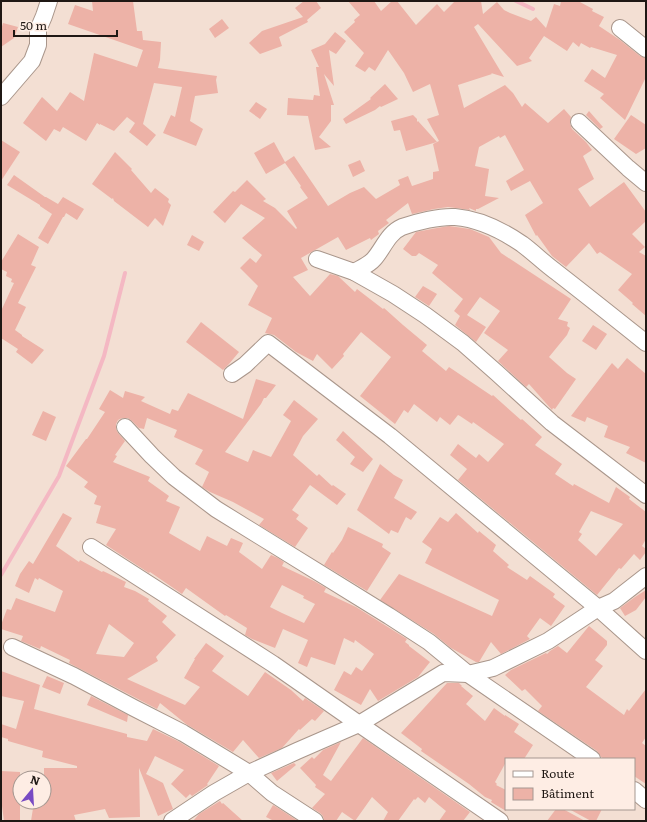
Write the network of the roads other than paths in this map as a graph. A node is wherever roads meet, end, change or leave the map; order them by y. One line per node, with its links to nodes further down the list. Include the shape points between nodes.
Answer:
1 (49, 1): 4 (street, via 38,30 38,45 32,61)
2 (620, 28): 3 (street)
3 (646, 49)
4 (1, 97)
5 (579, 122): 6 (street)
6 (646, 183)
7 (316, 259): 8 (street)
8 (354, 272): 9 (street, via 374,259 393,233 400,228 445,217 469,219 490,226 523,245); 12 (street, via 425,314 462,343 552,423)
9 (646, 343)
10 (232, 374): 15 (street, via 268,343 390,436)
11 (125, 427): 18 (street, via 174,477 216,509 429,642)
12 (646, 495)
13 (91, 547): 19 (street, via 273,664)
14 (646, 576): 15 (street, via 614,601)
15 (598, 608): 17 (street); 18 (street, via 548,641 493,668)
16 (12, 647): 21 (street, via 183,733)
17 (646, 651)
18 (468, 674): 19 (street, via 443,674); 20 (street)
19 (359, 724): 21 (street); 26 (street)
20 (591, 758)
21 (249, 773): 24 (street); 25 (street, via 272,793)
22 (635, 791): 23 (street)
23 (646, 800)
24 (172, 821)
25 (315, 821)
26 (500, 821)

